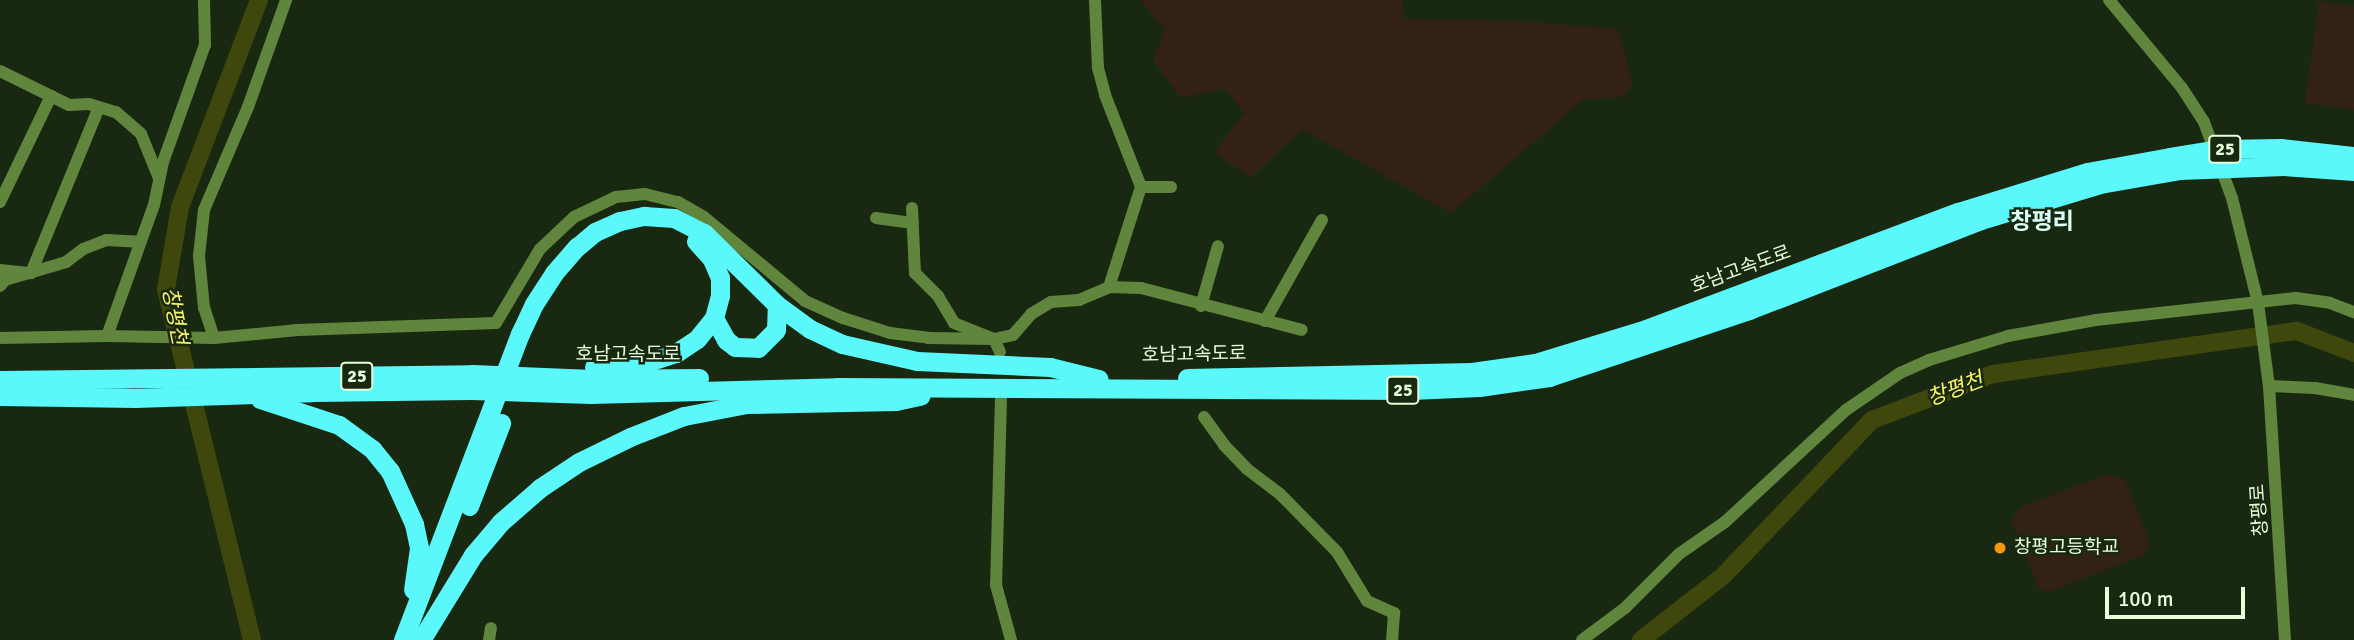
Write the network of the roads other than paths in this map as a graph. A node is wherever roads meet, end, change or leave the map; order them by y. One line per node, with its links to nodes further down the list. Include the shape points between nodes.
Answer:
1 (204, 0): 12 (street, via 205,45)
2 (286, 0): 35 (street, via 248,107 204,210 199,256)
3 (1095, 0): 13 (street, via 1098,68)
4 (2109, 0): 26 (street, 창평로, via 2182,88 2204,122 2232,198)
5 (0, 71): 6 (street)
6 (51, 96): 7 (street, via 69,105); 15 (street)
7 (99, 107): 12 (street, via 116,112 141,134); 23 (street)
8 (2354, 156): 9 (highway, 호남고속도로 / 25)
9 (2282, 157): 10 (highway, 호남고속도로 / 25, bridge); 11 (highway, 호남고속도로 / 25)
10 (2175, 164): 38 (highway, 호남고속도로 / 25, via 2087,172 1958,212 1658,324 1535,363 1400,375); 44 (highway, 호남고속도로 / 25, via 1981,220 1749,310 1549,377 1411,390)
11 (2354, 171)
12 (159, 178): 20 (street)
13 (1141, 187): 14 (street); 25 (street)
14 (1171, 187)
15 (2, 192)
16 (912, 208): 19 (street)
17 (876, 218): 19 (street)
18 (1322, 220): 31 (street)
19 (913, 223): 36 (street, via 915,273 938,296 954,323)
20 (139, 242): 23 (street, via 106,240 66,262); 33 (street)
21 (1218, 246): 28 (street)
22 (0, 270): 23 (street)
23 (31, 273): 24 (street, via 5,280)
24 (0, 286)
25 (1109, 287): 28 (street, via 1140,288); 36 (street, via 1079,300 1051,302 1031,314 1013,335)
26 (2258, 303): 29 (street, via 2311,299); 42 (street, 창평로); 55 (street, via 2096,320 2008,336 1900,373 1846,410 1725,522 1679,554 1625,608)
27 (777, 305): 30 (highway, via 776,330 758,348 735,346 726,340); 38 (highway, via 810,329 842,344 882,354 917,361 1050,367); 50 (highway, via 704,233 674,218 644,216 620,221 595,232 578,247 554,273 520,334)
28 (1201, 306): 31 (street)
29 (2354, 312)
30 (714, 318): 40 (highway, via 697,339 676,353); 51 (highway, via 720,278 712,259 696,241 674,229 626,230 603,242 581,262 556,291 527,348)
31 (1265, 321): 32 (street)
32 (1302, 330)
33 (107, 336): 34 (street); 35 (street)
34 (0, 338)
35 (209, 338): 36 (street, via 496,323 540,249 574,217 616,197 645,194 678,202 704,217 805,301 843,318 902,335)
36 (994, 339): 37 (street)
37 (1000, 352)
38 (1099, 379): 40 (highway, 호남고속도로 / 25, via 847,373)
39 (0, 380): 45 (highway, 호남고속도로 / 25)
40 (591, 380): 41 (highway, 호남고속도로 / 25, bridge); 41 (highway, 25, bridge); 44 (highway, 호남고속도로 / 25)
41 (471, 382): 43 (highway, 호남고속도로 / 25)
42 (2268, 382): 46 (street); 56 (street, 창평로)
43 (242, 386): 45 (highway, 호남고속도로 / 25); 50 (highway, via 338,425 372,449 390,471 411,515 419,548)
44 (954, 388): 52 (highway, via 896,401 747,404 684,416 629,437 569,468 501,522 473,555)
45 (133, 389): 47 (highway, 호남고속도로 / 25)
46 (2354, 395)
47 (0, 396)
48 (1001, 397): 53 (street, via 996,585)
49 (1204, 417): 54 (street, via 1247,470 1280,494 1337,552 1367,601 1394,613)
50 (401, 640)
51 (415, 640)
52 (421, 640)
53 (1011, 640)
54 (1392, 640)
55 (1582, 640)
56 (2285, 640)

